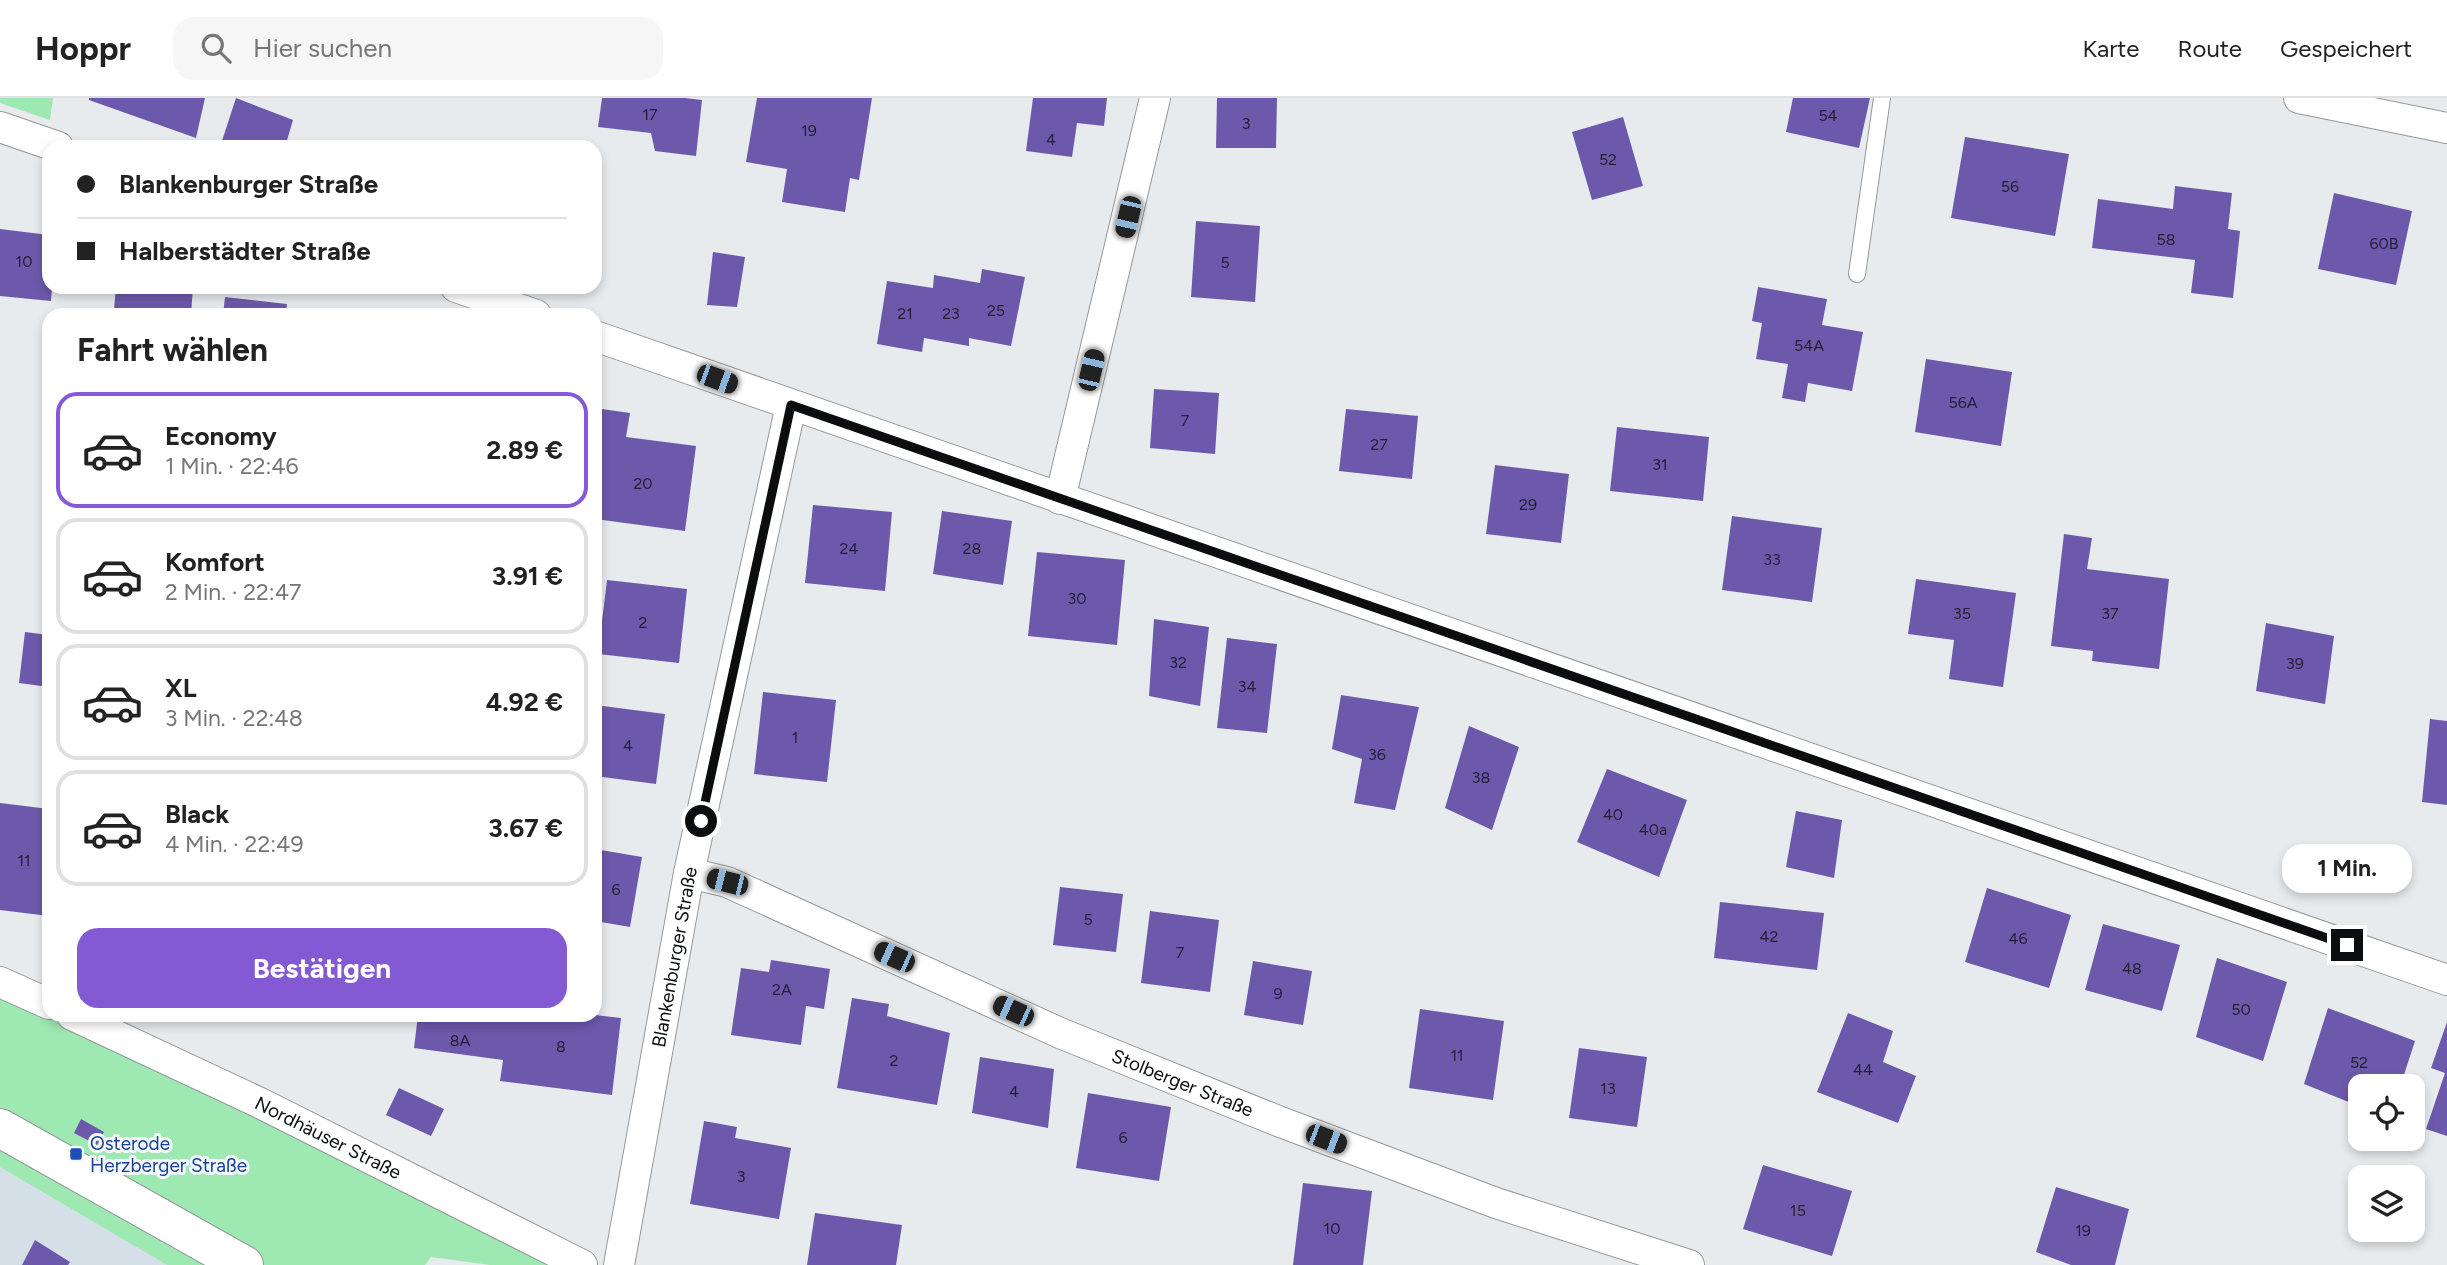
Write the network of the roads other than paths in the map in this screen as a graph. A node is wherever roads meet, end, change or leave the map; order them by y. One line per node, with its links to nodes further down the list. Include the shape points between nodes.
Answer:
1 (1156, 98): 12 (street)
2 (1882, 98): 7 (lane)
3 (2300, 98): 5 (street)
4 (0, 127): 6 (street)
5 (2447, 128)
6 (42, 141)
7 (1857, 274)
8 (476, 294): 9 (street)
9 (516, 308)
10 (602, 338): 11 (street)
11 (791, 405): 12 (street); 13 (street, Blankenburger Straße)
12 (1060, 499): 14 (street)
13 (689, 873): 21 (street, Blankenburger Straße); 22 (street, Stolberger Straße, via 727,882 1060,1033 1278,1121 1496,1203)
14 (2447, 980)
15 (0, 982): 16 (street)
16 (42, 1001)
17 (110, 1023): 20 (street, Nordhäuser Straße)
18 (0, 1128): 19 (street)
19 (244, 1265)
20 (582, 1265)
21 (619, 1265)
22 (1689, 1265)

